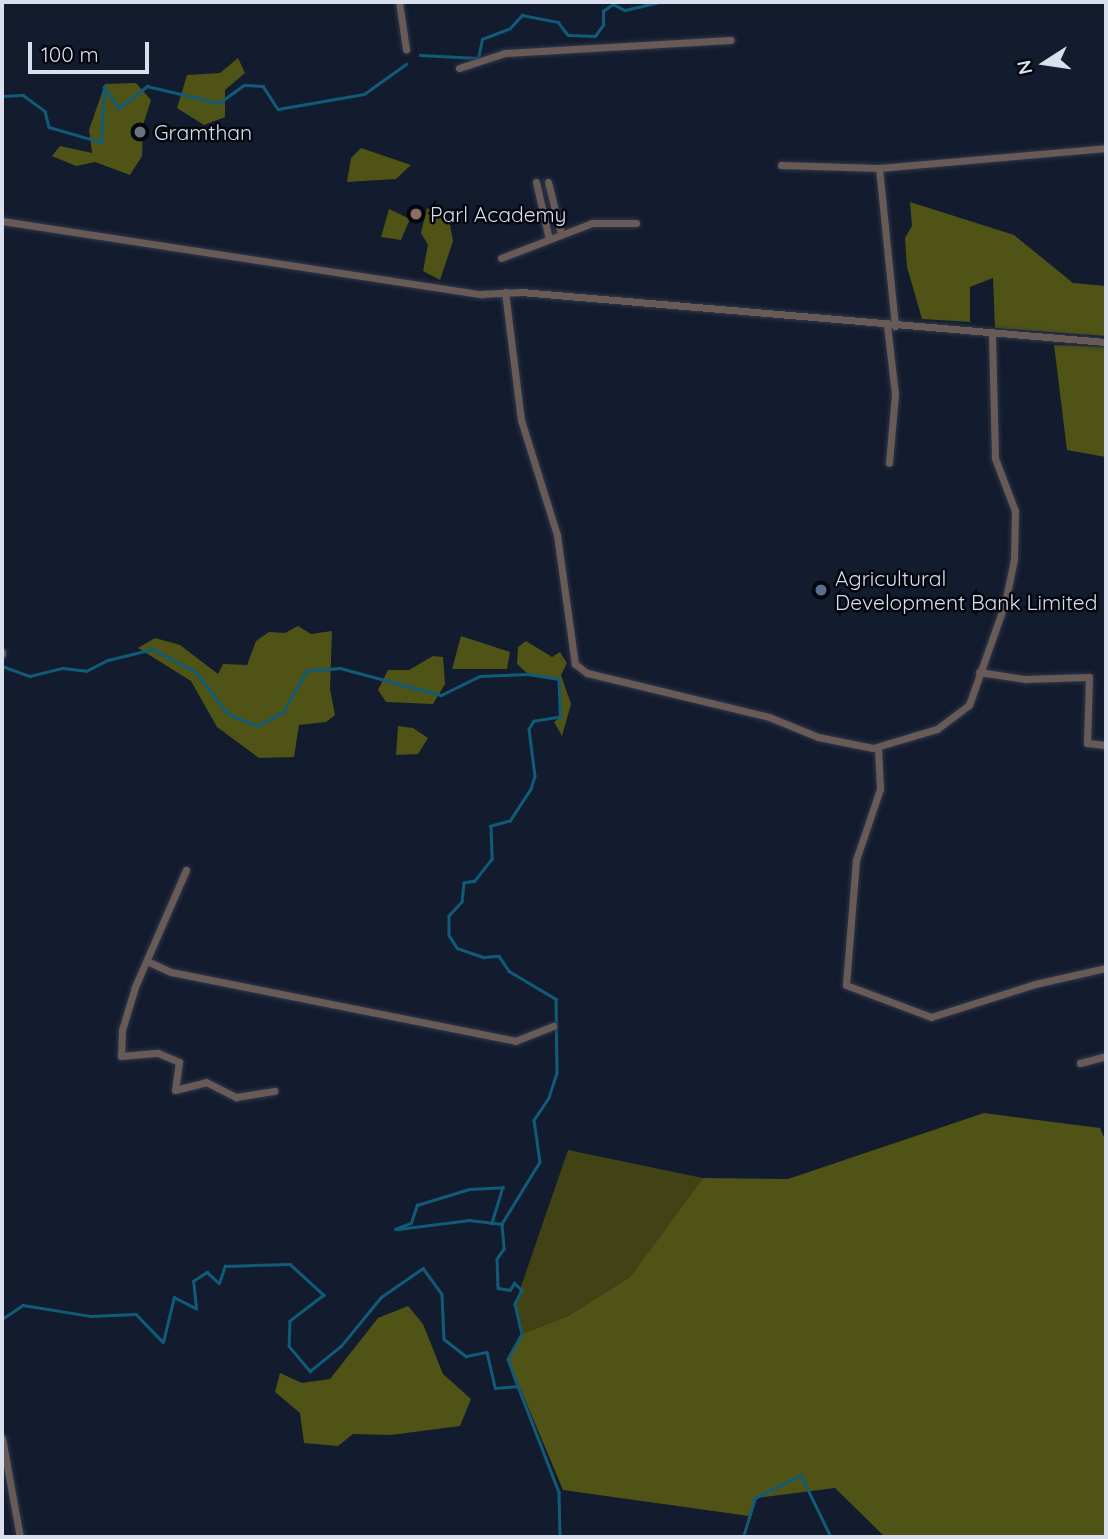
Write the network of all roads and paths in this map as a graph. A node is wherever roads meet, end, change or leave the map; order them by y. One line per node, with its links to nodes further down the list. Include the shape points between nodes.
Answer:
1 (399, 2): 3 (street)
2 (732, 40): 4 (street, via 505,53)
3 (406, 49)
4 (459, 68)
5 (1106, 148): 7 (street)
6 (781, 165): 7 (street)
7 (880, 168): 16 (street)
8 (548, 181): 12 (street)
9 (536, 182): 13 (street)
10 (2, 220): 15 (street, via 481,294)
11 (636, 223): 12 (street, via 592,223)
12 (561, 234): 13 (street)
13 (550, 239): 14 (street)
14 (501, 258)
15 (505, 292): 16 (street); 22 (street, via 521,420 557,535 575,664 587,673 769,717 829,740)
16 (891, 325): 17 (street); 19 (street, via 895,394)
17 (992, 333): 18 (street); 20 (street, via 995,458 1015,512 1015,548 1005,603)
18 (1106, 342)
19 (889, 463)
20 (979, 672): 21 (street, via 1025,679 1089,677 1087,743); 22 (street, via 969,705 937,729)
21 (1106, 745)
22 (878, 748): 25 (street, via 880,789 856,860 846,985 931,1017 1035,984)
23 (186, 870): 24 (street)
24 (147, 961): 26 (street, via 198,978 515,1041); 29 (street, via 122,1030 121,1056 158,1053 179,1062 175,1090 206,1082 236,1097)
25 (1106, 968)
26 (554, 1026)
27 (1106, 1056): 28 (street)
28 (1080, 1063)
29 (275, 1091)
30 (2, 1438): 31 (street)
31 (20, 1537)

